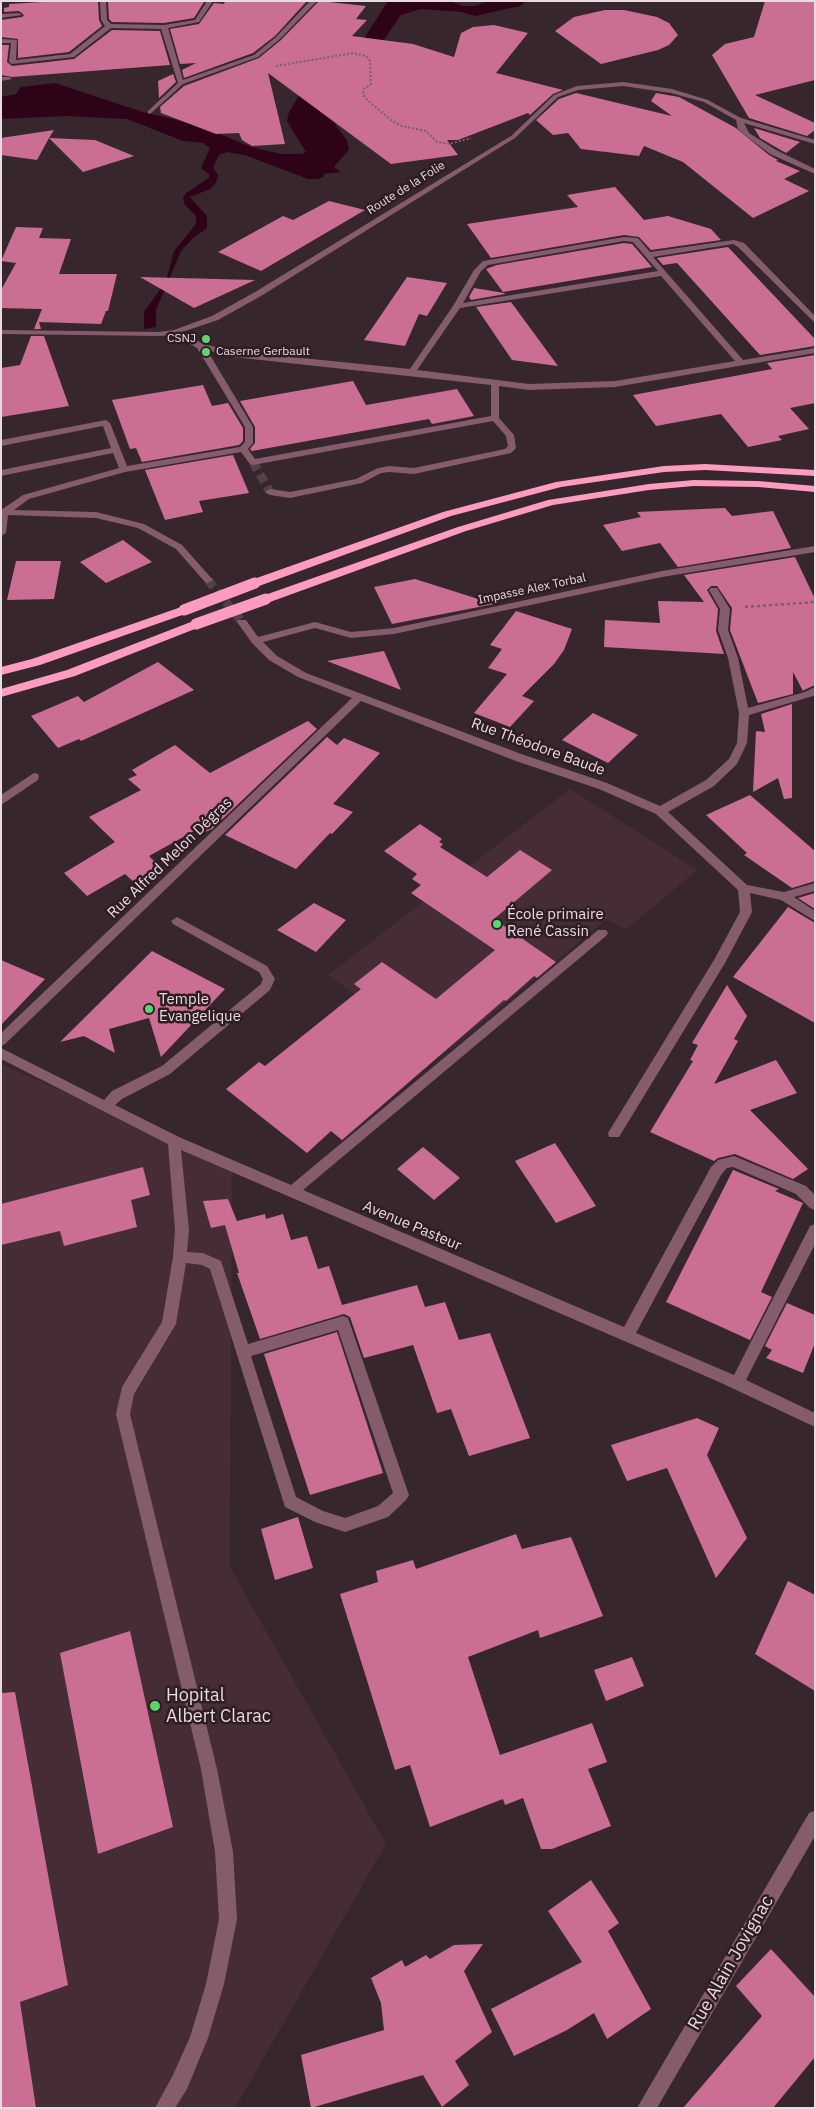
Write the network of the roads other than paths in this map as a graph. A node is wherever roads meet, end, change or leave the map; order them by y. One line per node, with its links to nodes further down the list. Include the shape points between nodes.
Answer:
1 (103, 1): 6 (street, via 104,20)
2 (210, 1): 7 (street, via 197,21)
3 (314, 1): 9 (street, via 256,56)
4 (1, 16): 5 (street)
5 (19, 16)
6 (109, 26): 7 (street); 8 (street, via 72,56 12,62 15,41)
7 (164, 27): 9 (street)
8 (1, 41)
9 (181, 83): 10 (street)
10 (150, 112)
11 (739, 119): 12 (street, Route de la Folie); 13 (street, via 747,134 773,152); 19 (street, Route de la Folie, via 706,101 664,89 607,84 566,91 556,96 513,137 437,184 258,294 215,318)
12 (815, 142)
13 (815, 172)
14 (648, 255): 15 (street); 16 (street, via 635,240 624,239 496,260 478,270); 17 (street, via 734,242 741,245)
15 (663, 273): 16 (street); 22 (street)
16 (457, 306): 23 (street)
17 (815, 321)
18 (1, 332): 19 (street, Route de la Folie, via 134,335)
19 (175, 332): 20 (street)
20 (200, 346): 23 (street, via 233,354); 27 (street, via 249,427 249,443)
21 (815, 350): 22 (street)
22 (740, 362): 24 (street, via 615,384 529,387)
23 (412, 372): 24 (street)
24 (495, 384): 25 (street)
25 (495, 418): 27 (street, via 253,462); 33 (street, via 510,435 512,446 508,451 414,471 378,471 359,481 290,495)
26 (1, 443): 28 (street, via 106,424)
27 (243, 449): 29 (street)
28 (117, 450): 29 (street); 31 (street)
29 (124, 469): 34 (street, via 26,498)
30 (815, 472): 41 (highway, bridge, via 705,467 645,471 560,484 447,514 184,610 36,662)
31 (1, 473)
32 (815, 489): 43 (highway, bridge, via 694,483 552,502 462,529 71,672)
33 (270, 492)
34 (3, 512): 35 (street); 37 (street, via 96,515 141,526 179,547)
35 (1, 533)
36 (815, 549): 40 (street, Impasse Alex Torbal, via 662,574 394,631 351,634 315,625)
37 (208, 580)
38 (714, 590): 45 (street, via 725,609 723,630 733,658)
39 (242, 622): 40 (street, Rue Théodore Baude)
40 (256, 641): 44 (street, Rue Théodore Baude, via 286,666)
41 (1, 671)
42 (815, 690): 45 (street)
43 (1, 693)
44 (359, 697): 48 (street, Rue Théodore Baude, via 602,786); 55 (street, Rue Alfred Melon Dégras)
45 (744, 713): 48 (street, via 742,743 733,761 710,783)
46 (34, 777): 47 (street)
47 (1, 801)
48 (660, 812): 50 (street, Rue Théodore Baude)
49 (815, 887): 51 (street)
50 (744, 888): 51 (street); 58 (street, via 746,912 720,963)
51 (784, 896): 52 (street)
52 (815, 917)
53 (177, 921): 57 (street, via 263,969 269,979 266,988 166,1070 117,1095)
54 (602, 933): 60 (street)
55 (1, 1041)
56 (1, 1053): 57 (street, Avenue Pasteur)
57 (106, 1106): 59 (street, Avenue Pasteur)
58 (614, 1133)
59 (174, 1141): 60 (street, Avenue Pasteur); 63 (street, via 182,1230)
60 (292, 1192): 64 (street, Avenue Pasteur)
61 (815, 1204): 64 (street, via 802,1190 734,1160 723,1164 716,1171)
62 (815, 1230): 66 (street)
63 (180, 1257): 65 (street, via 203,1259 216,1266); 69 (street, via 169,1324 127,1392 123,1414 209,1769 224,1852 228,1919 216,1984 199,2038 180,2082)
64 (627, 1336): 66 (street, Avenue Pasteur)
65 (245, 1352): 65 (street, via 290,1502 344,1525 383,1512 400,1495 343,1322)
66 (737, 1384): 67 (street, Avenue Pasteur)
67 (815, 1420)
68 (815, 1819): 70 (street, Rue Alain Jovignac)
69 (164, 2108)
70 (646, 2108)

